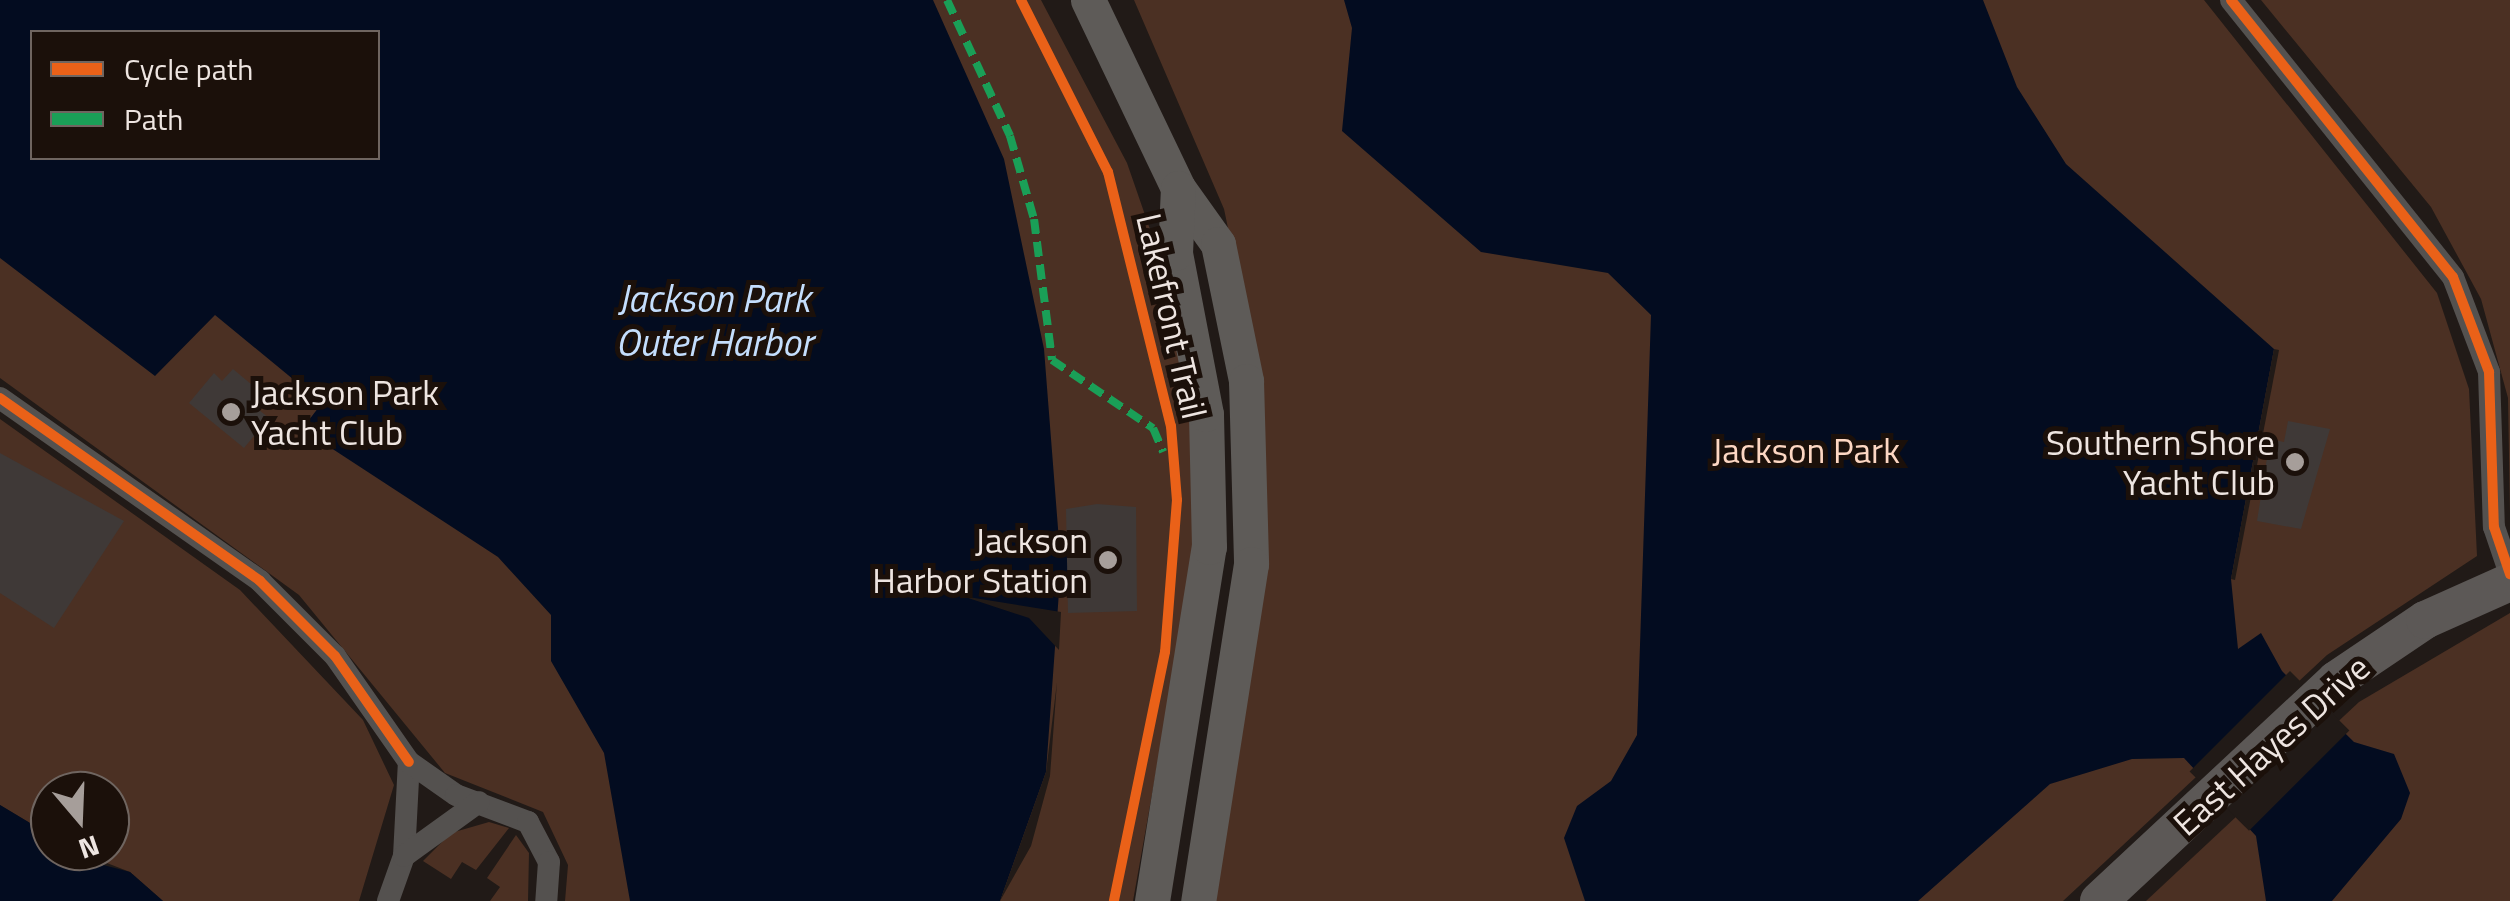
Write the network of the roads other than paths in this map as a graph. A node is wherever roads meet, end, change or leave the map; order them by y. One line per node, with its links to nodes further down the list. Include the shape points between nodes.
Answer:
1 (1088, 0): 3 (main road)
2 (2231, 0): 5 (street, via 2453,277 2489,372 2494,527)
3 (1178, 188): 11 (main road, via 1175,253 1206,414 1209,546); 12 (main road, via 1218,244 1230,290 1252,488 1241,644)
4 (0, 398): 6 (street, via 260,581 335,656)
5 (2510, 578): 13 (highway, East Hayes Drive, via 2425,620 2336,680)
6 (409, 762): 7 (street); 8 (street)
7 (479, 802): 8 (street); 10 (street, via 510,810 537,833 549,862)
8 (404, 856): 9 (street)
9 (388, 901)
10 (546, 901)
11 (1152, 901)
12 (1198, 901)
13 (2099, 901)

